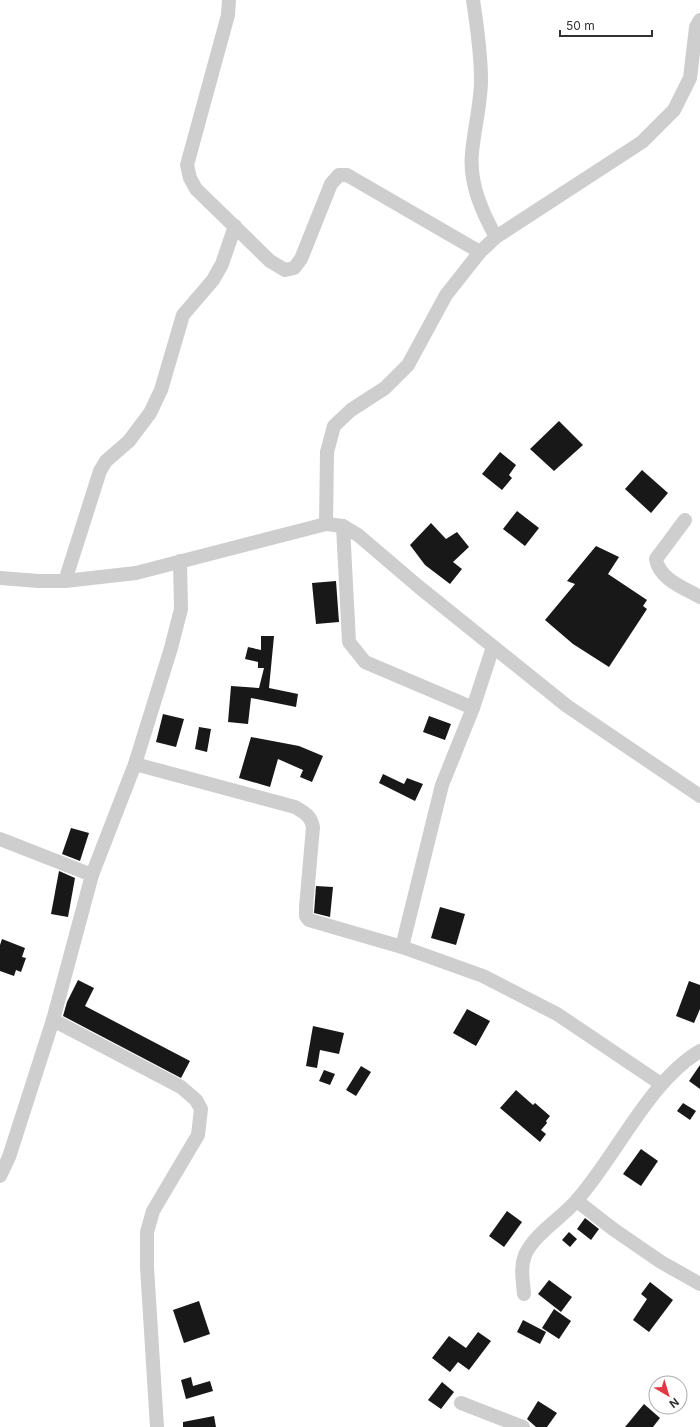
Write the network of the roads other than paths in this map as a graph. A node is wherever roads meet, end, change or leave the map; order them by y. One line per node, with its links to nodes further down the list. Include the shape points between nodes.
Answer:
1 (229, 0): 4 (street, via 228,15 187,165 196,189)
2 (473, 0): 5 (street, via 481,80 472,155 474,180 481,209)
3 (700, 20): 5 (street, via 696,28 690,78 674,110 642,142)
4 (235, 226): 6 (street, via 270,261 285,270 294,268 301,259 331,184 339,175 347,175); 12 (street, via 222,264 213,280 183,315 161,390 150,413 100,471)
5 (496, 237): 6 (street)
6 (480, 252): 8 (street, via 446,295 408,366 385,388 351,410 334,426 327,452)
7 (685, 520): 13 (street, via 656,559 657,568)
8 (326, 524): 9 (street); 10 (street)
9 (343, 526): 14 (street, via 358,535); 15 (street, via 350,642 355,650 365,662)
10 (180, 561): 12 (street, via 136,573); 16 (street, via 181,609)
11 (0, 578): 12 (street)
12 (65, 581)
13 (700, 597)
14 (493, 647): 15 (street); 17 (street, via 567,706)
15 (473, 708): 20 (street, via 442,785)
16 (135, 764): 19 (street); 20 (street, via 295,807 307,814 313,827 306,916 309,920)
17 (700, 796)
18 (0, 839): 19 (street)
19 (92, 875): 21 (street)
20 (402, 947): 23 (street, via 483,976 557,1014)
21 (53, 1020): 24 (street, via 9,1157); 29 (street, via 181,1087 196,1100 201,1109 198,1135 153,1211 147,1232)
22 (700, 1051): 23 (street)
23 (661, 1084): 25 (street)
24 (0, 1176)
25 (577, 1201): 26 (street, via 655,1258); 27 (street, via 535,1241 526,1254 521,1267)
26 (700, 1284)
27 (524, 1294)
28 (461, 1403): 30 (street)
29 (157, 1427)
30 (523, 1427)

